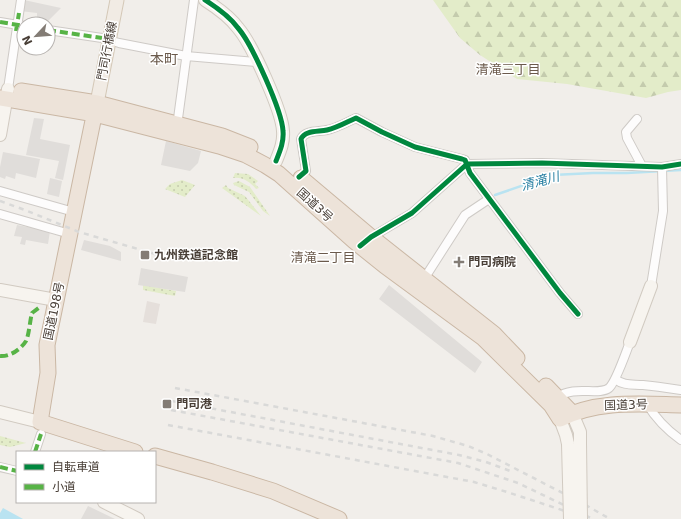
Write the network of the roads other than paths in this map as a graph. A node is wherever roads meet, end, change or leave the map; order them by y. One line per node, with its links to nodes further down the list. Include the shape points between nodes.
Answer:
1 (21, 0): 5 (street)
2 (117, 0): 10 (main road, 門司行橋線)
3 (194, 0): 11 (street)
4 (205, 0): 12 (street, via 239,29)
5 (19, 16)
6 (0, 22): 7 (street)
7 (16, 26)
8 (56, 31): 10 (street)
9 (16, 39): 13 (street)
10 (106, 40): 11 (street); 14 (main road, 門司行橋線)
11 (186, 56): 12 (street); 16 (street)
12 (257, 62): 18 (street, via 283,123 283,144)
13 (3, 93): 14 (highway, 国道3号); 17 (street)
14 (96, 109): 16 (highway, 国道3号); 26 (highway, 国道198号)
15 (637, 119): 21 (street, via 626,132)
16 (176, 130): 18 (highway, 国道3号, via 222,136 249,146); 29 (highway, 国道3号, via 246,156 279,174)
17 (0, 135)
18 (276, 161): 23 (highway, 国道3号)
19 (467, 164): 21 (street); 23 (street, via 462,159 415,147 356,118 328,130 302,135 306,171); 25 (street, via 470,173); 29 (street, via 412,213)
20 (681, 164): 22 (street)
21 (642, 166): 22 (street)
22 (662, 167): 31 (street, via 663,211)
23 (299, 177): 29 (highway, 国道3号)
24 (0, 191): 26 (street)
25 (489, 199): 30 (street, via 465,215); 34 (street)
26 (74, 212): 28 (highway, 国道198号)
27 (0, 214): 28 (street)
28 (70, 234): 33 (highway, 国道198号)
29 (365, 241): 30 (highway, 国道3号); 42 (highway, 国道3号, via 483,338 551,405)
30 (424, 279): 38 (highway, 国道3号, via 494,334)
31 (651, 286): 35 (street)
32 (0, 290): 33 (street)
33 (56, 300): 43 (highway, 国道198号, via 47,346 48,373)
34 (578, 314)
35 (630, 342): 36 (street)
36 (615, 379): 37 (street, via 629,385); 38 (street, via 606,390 569,391)
37 (681, 390)
38 (558, 397): 42 (highway, 国道3号)
39 (647, 404): 40 (highway, 国道3号); 42 (highway, 国道3号, via 608,405 583,409); 44 (street, via 653,415)
40 (681, 405)
41 (0, 412): 43 (street)
42 (566, 416): 45 (street, via 566,435)
43 (40, 428): 46 (street); 47 (highway)
44 (681, 440)
45 (574, 444): 54 (street, bridge); 55 (street, bridge)
46 (35, 451)
47 (131, 451)
48 (156, 456): 53 (highway, via 273,491)
49 (0, 467): 50 (street)
50 (16, 471)
51 (106, 503): 52 (street)
52 (138, 519)
53 (339, 519)
54 (570, 519)
55 (582, 519)

